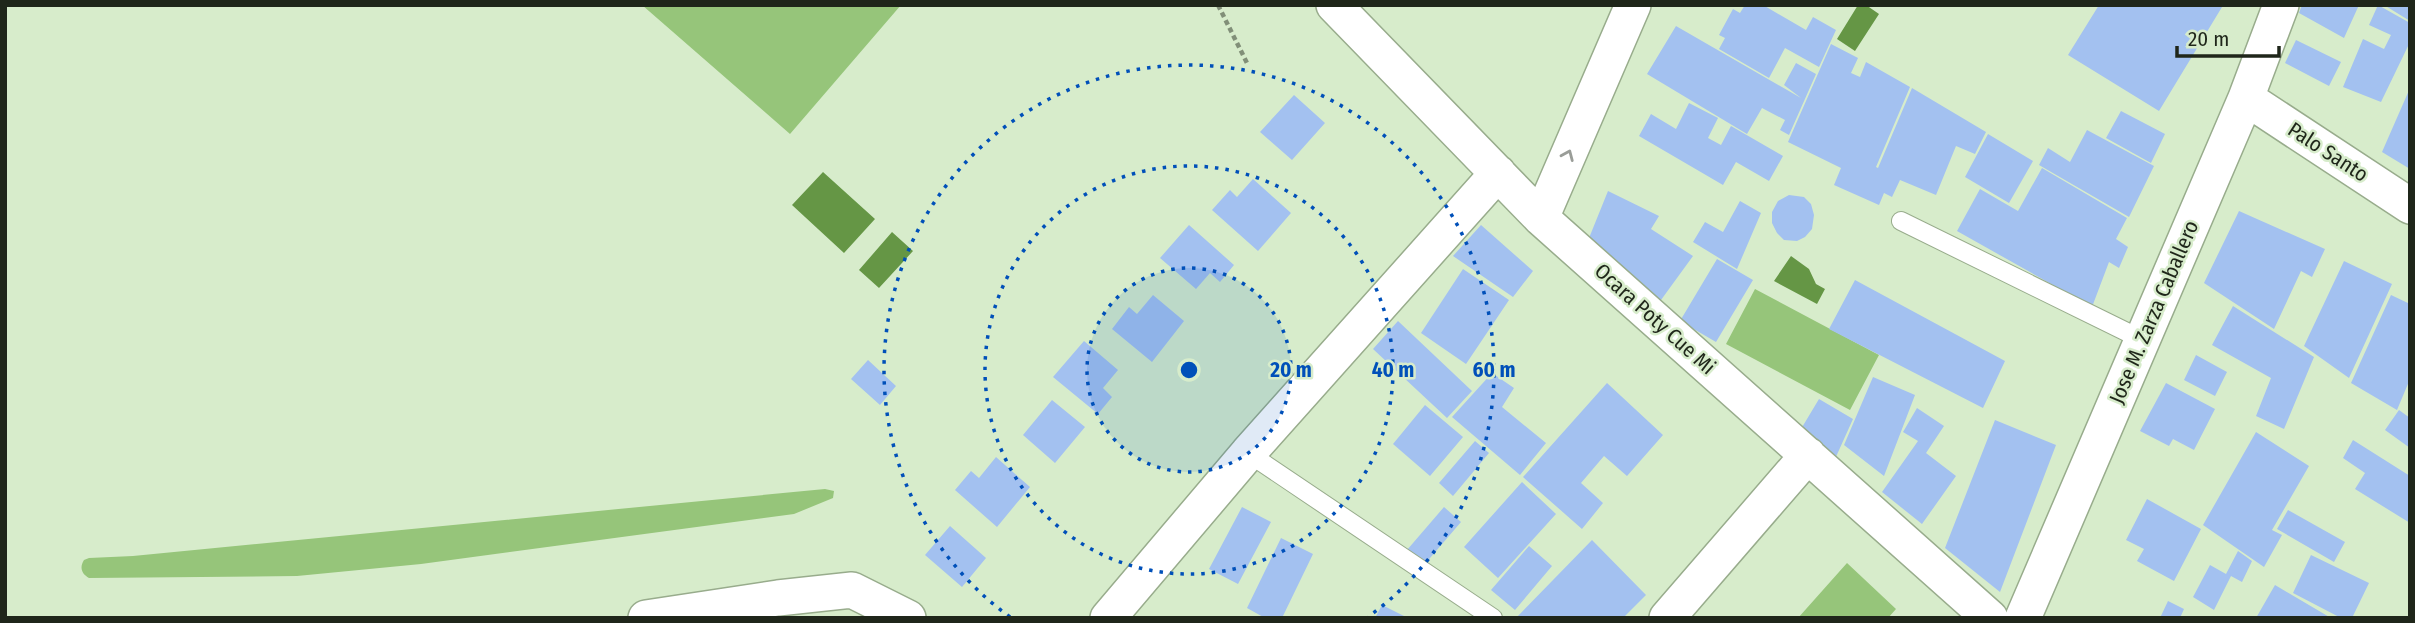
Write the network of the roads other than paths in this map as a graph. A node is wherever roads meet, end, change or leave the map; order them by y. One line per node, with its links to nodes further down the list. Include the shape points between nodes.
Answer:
1 (1334, 5): 5 (street, Ocara Poty Cue Mi)
2 (1633, 5): 7 (street, one-way to 2)
3 (2281, 5): 4 (street, Jose M. Zarza Caballero)
4 (2246, 98): 6 (street, Palo Santo); 9 (street, Jose M. Zarza Caballero)
5 (1498, 173): 7 (street, Ocara Poty Cue Mi); 10 (street)
6 (2410, 206)
7 (1541, 218): 11 (street, Ocara Poty Cue Mi)
8 (1901, 221): 9 (lane)
9 (2143, 340): 18 (street, Jose M. Zarza Caballero)
10 (1248, 453): 14 (street); 15 (lane)
11 (1808, 455): 16 (street); 17 (street, Ocara Poty Cue Mi)
12 (646, 618): 13 (street, via 852,590)
13 (908, 618)
14 (1108, 618)
15 (1493, 618)
16 (1667, 618)
17 (1990, 618)
18 (2023, 618)

